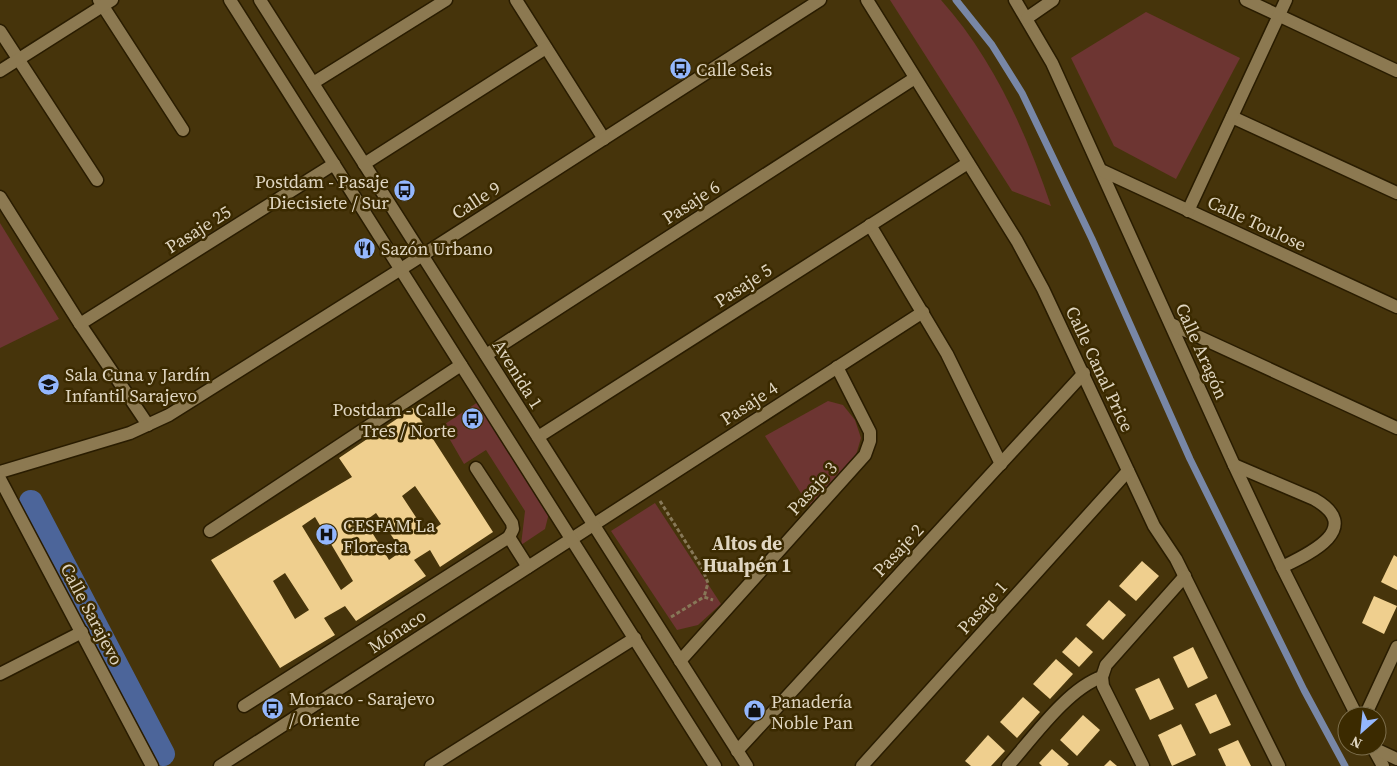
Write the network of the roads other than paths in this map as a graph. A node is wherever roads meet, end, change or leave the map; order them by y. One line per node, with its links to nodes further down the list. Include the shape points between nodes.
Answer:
1 (230, 0): 25 (street)
2 (446, 0): 20 (street)
3 (516, 0): 15 (street)
4 (820, 0): 23 (street, Calle 9)
5 (867, 0): 19 (street, Calle Canal Price)
6 (1015, 0): 13 (street, Calle Aragón)
7 (1053, 0): 13 (street)
8 (1246, 0): 12 (street)
9 (1286, 0): 12 (street)
10 (263, 1): 20 (street, Avenida 1)
11 (104, 2): 16 (street); 22 (street)
12 (1279, 16): 18 (street); 21 (street)
13 (1027, 18): 27 (street, Calle Aragón)
14 (0, 31): 16 (street)
15 (546, 48): 23 (street); 26 (street)
16 (18, 59): 17 (street); 28 (street)
17 (0, 71)
18 (1397, 71)
19 (915, 78): 24 (street, Calle Canal Price); 39 (street, Pasaje 6)
20 (313, 83): 26 (street, Avenida 1)
21 (1232, 117): 29 (street); 31 (street)
22 (183, 130)
23 (604, 139): 33 (street, Calle 9)
24 (968, 162): 32 (street, Pasaje 5); 42 (street, Calle Canal Price, via 1022,249)
25 (334, 164): 34 (street); 37 (street, Pasaje 25)
26 (364, 164): 33 (street, Avenida 1)
27 (1103, 171): 31 (street, Calle Toulose); 38 (street, Calle Aragón)
28 (97, 180)
29 (1397, 193)
30 (0, 197): 37 (street)
31 (1188, 211): 35 (street, Calle Toulose)
32 (870, 225): 36 (street); 45 (street, Pasaje 5)
33 (422, 255): 34 (street, Calle 9); 39 (street, Avenida 1)
34 (401, 269): 40 (street); 43 (street, Calle 9, via 188,404)
35 (1397, 307)
36 (923, 312): 41 (street, Pasaje 4); 46 (street, via 948,354)
37 (80, 324): 43 (street)
38 (1172, 324): 44 (street); 47 (street, Calle Aragón)
39 (486, 355): 45 (street, Avenida 1)
40 (461, 365): 53 (street); 55 (street)
41 (838, 367): 52 (street, Pasaje 4); 62 (street, Pasaje 3, via 868,423 870,432 865,455)
42 (1084, 374): 46 (street, Pasaje 2); 49 (street, Calle Canal Price)
43 (148, 424): 50 (street, Calle 9, via 121,436)
44 (1397, 428)
45 (538, 437): 52 (street, Avenida 1)
46 (1001, 464): 68 (street, Pasaje 2)
47 (1234, 465): 57 (street, Calle Aragón); 57 (street, via 1322,504 1333,517 1334,529 1320,548)
48 (476, 468): 54 (street, via 512,523)
49 (1128, 471): 58 (street, Calle Canal Price, via 1154,526); 74 (street, Pasaje 1)
50 (0, 472)
51 (0, 479): 59 (street, Calle Sarajevo)
52 (593, 524): 55 (street, Mónaco); 62 (street, Avenida 1)
53 (210, 531)
54 (509, 536): 56 (street); 65 (street)
55 (571, 538): 56 (street, Mónaco); 60 (street)
56 (528, 567): 70 (street, Mónaco)
57 (1282, 567): 66 (street, Calle Aragón)
58 (1185, 576): 64 (street, via 1106,665); 77 (street, Calle Canal Price)
59 (82, 632): 63 (street); 69 (street, Calle Sarajevo)
60 (635, 638): 71 (street); 72 (street)
61 (1397, 647): 67 (street)
62 (680, 661): 68 (street, Avenida 1)
63 (0, 674)
64 (1102, 676): 75 (street, via 1075,692); 76 (street, via 1103,686)
65 (244, 706)
66 (1352, 706)
67 (1370, 706)
68 (737, 751): 73 (street, Avenida 1)
69 (152, 766)
70 (220, 766)
71 (430, 766)
72 (715, 766)
73 (747, 766)
74 (862, 766)
75 (1008, 766)
76 (1143, 766)
77 (1279, 766)

